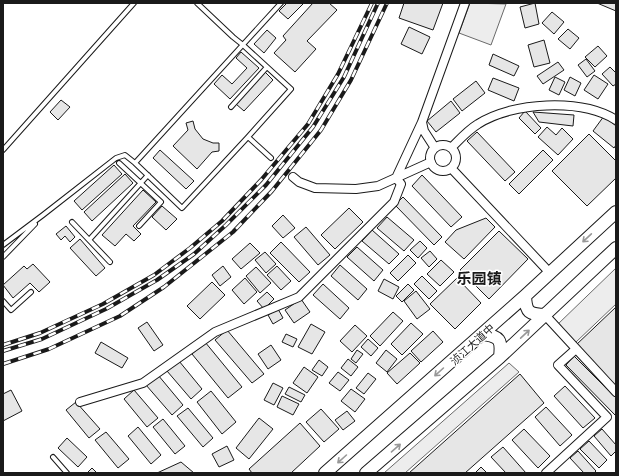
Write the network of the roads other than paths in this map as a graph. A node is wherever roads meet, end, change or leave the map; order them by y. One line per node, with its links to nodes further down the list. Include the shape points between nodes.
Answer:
1 (134, 3): 13 (lane)
2 (197, 3): 5 (lane)
3 (281, 3): 5 (lane)
4 (465, 3): 9 (street)
5 (243, 45): 6 (lane); 17 (lane)
6 (268, 67): 7 (lane); 10 (lane, via 291,89)
7 (231, 106)
8 (616, 120): 12 (street, via 579,108 554,105 527,107 510,110 478,123)
9 (422, 122): 11 (street, via 424,131); 21 (street)
10 (248, 138): 14 (lane); 19 (lane, via 182,208)
11 (435, 148): 12 (street, via 442,145); 15 (street, via 430,154)
12 (451, 148): 18 (street, via 455,160)
13 (3, 150)
14 (270, 158)
15 (431, 162): 18 (street, via 439,170); 21 (street)
16 (119, 163): 22 (lane)
17 (135, 163): 19 (lane); 24 (lane, via 125,155 116,158)
18 (451, 168): 32 (street)
19 (148, 176): 22 (lane)
20 (293, 178): 21 (street, via 315,188 356,190 378,186)
21 (396, 178): 41 (street, via 401,184 394,202 299,297 215,332 143,383)
22 (141, 183): 26 (lane, via 161,202); 27 (lane)
23 (616, 212): 32 (main road, 浈江大道中, one-way to 32)
24 (43, 215): 28 (lane); 30 (lane)
25 (72, 222): 27 (lane)
26 (139, 226)
27 (89, 240): 31 (lane)
28 (3, 245)
29 (616, 248): 36 (main road)
30 (3, 257)
31 (110, 262)
32 (550, 273): 34 (main road, 浈江大道中)
33 (31, 292): 35 (lane, via 12,310)
34 (525, 296): 36 (main road, via 529,312); 37 (main road, 浈江大道中)
35 (3, 301)
36 (545, 315): 38 (street); 39 (main road, one-way to 36)
37 (482, 334): 39 (main road, via 498,339 501,344); 44 (main road, 浈江大道中, one-way to 44)
38 (576, 349): 40 (street); 46 (street, via 558,365 607,417)
39 (500, 357): 45 (main road, one-way to 39)
40 (616, 392)
41 (80, 402)
42 (53, 457): 43 (lane)
43 (67, 473)
44 (325, 473)
45 (366, 473)
46 (546, 473)

